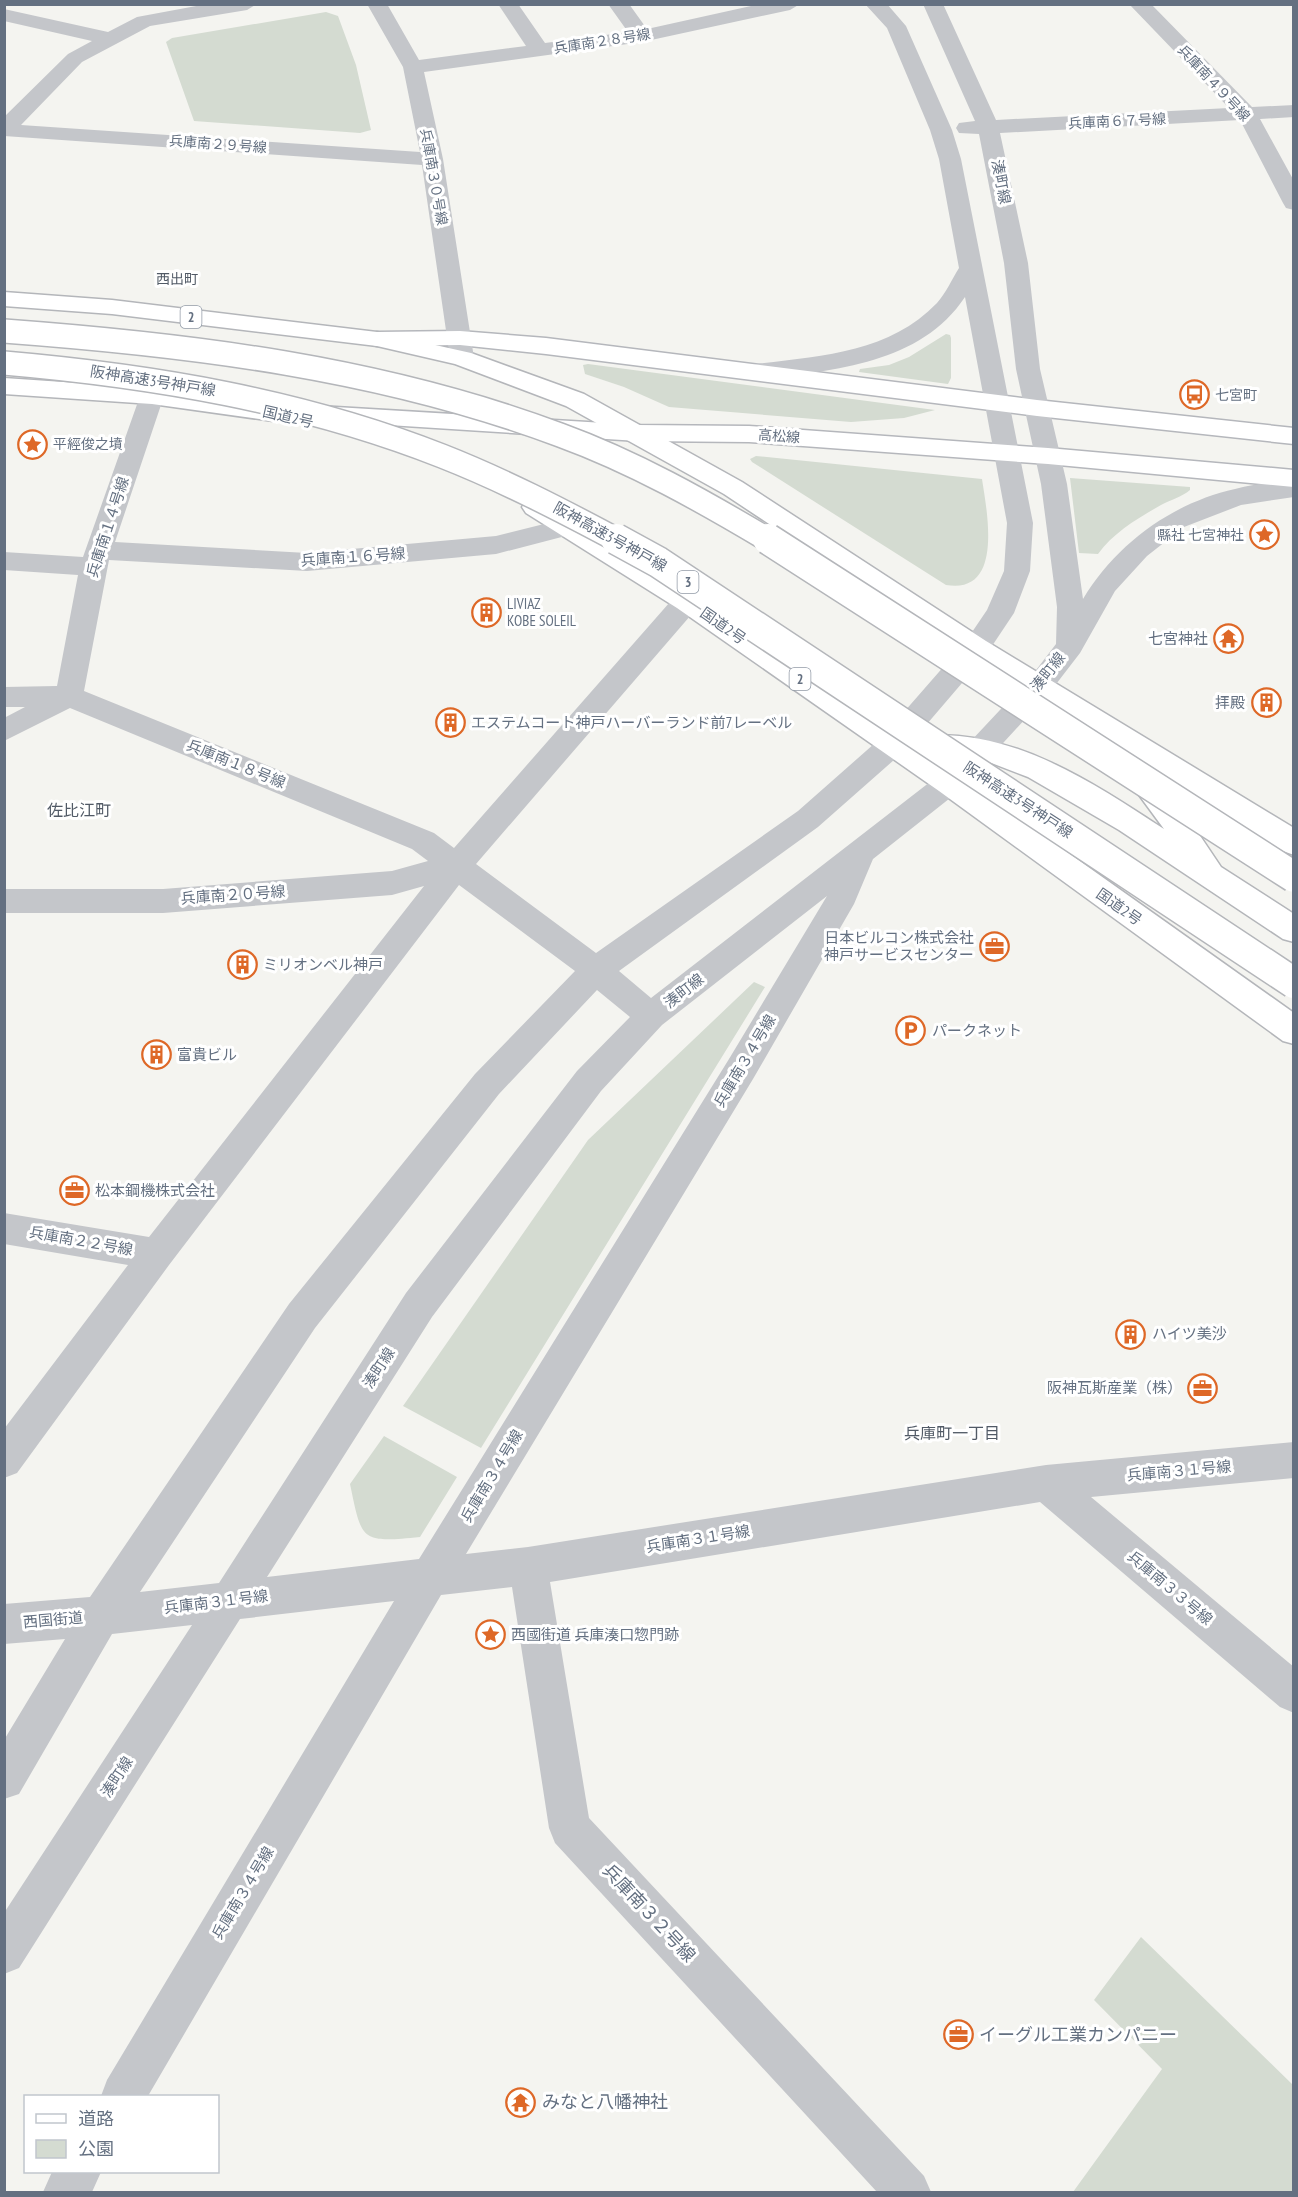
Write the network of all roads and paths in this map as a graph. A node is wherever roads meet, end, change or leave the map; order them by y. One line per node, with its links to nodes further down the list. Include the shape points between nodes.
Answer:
1 (142, 4): 12 (street)
2 (247, 4): 12 (street)
3 (377, 4): 16 (street, 兵庫南３０号線)
4 (508, 4): 15 (street)
5 (618, 4): 13 (street)
6 (790, 4): 10 (street, 兵庫南２８号線)
7 (875, 4): 21 (street, via 896,27)
8 (933, 4): 19 (street, 湊町線)
9 (1139, 4): 18 (street, 兵庫南４９号線)
10 (765, 7): 13 (street, 兵庫南２８号線)
11 (4, 15): 14 (street)
12 (162, 19): 14 (street, via 144,21)
13 (642, 36): 15 (street, 兵庫南２８号線)
14 (111, 39): 20 (street, via 75,58)
15 (540, 51): 16 (street, 兵庫南２８号線)
16 (413, 68): 22 (street, 兵庫南３０号線)
17 (1293, 111): 18 (street, 兵庫南６７号線)
18 (1247, 114): 19 (street, 兵庫南６７号線); 23 (street, 兵庫南４９号線)
19 (988, 127): 21 (street, 兵庫南６７号線); 33 (street, 湊町線, via 1016,263 1028,369)
20 (5, 130): 22 (street, 兵庫南２９号線)
21 (941, 130): 24 (street)
22 (432, 159): 27 (street, 兵庫南３０号線)
23 (1293, 203)
24 (970, 269): 29 (street, via 946,308 915,336 877,352); 32 (street)
25 (4, 299): 27 (main road, 2, via 112,307)
26 (4, 331): 59 (main road, bridge, via 117,338 322,368 485,410 635,467 722,511 799,558)
27 (461, 348): 29 (main road); 35 (main road, 2)
28 (4, 363): 63 (main road, 阪神高速3号神戸線 / 3, bridge, via 156,380 345,423 441,456 549,504 658,562)
29 (756, 372): 32 (main road)
30 (4, 386): 31 (main road, 国道2号 / 2)
31 (152, 396): 34 (main road, 国道2号 / 2); 42 (street, 兵庫南１４号線)
32 (999, 404): 33 (main road); 37 (street)
33 (1037, 408): 36 (main road); 38 (street, 湊町線)
34 (263, 411): 35 (main road, 高松線); 41 (main road, 国道2号 / 2, via 376,439 496,484)
35 (638, 433): 37 (main road, 高松線, via 749,434); 46 (main road, 2, via 733,488)
36 (1293, 436)
37 (1009, 453): 38 (main road, 高松線); 46 (street, via 1020,523 1017,571 1000,613)
38 (1048, 456): 39 (main road, 高松線); 45 (street, 湊町線, via 1070,597)
39 (1293, 479)
40 (1293, 488): 45 (street, via 1236,497 1175,521 1138,550 1105,585)
41 (568, 527): 42 (street, 兵庫南１６号線, via 496,545 307,562); 44 (main road, 国道2号 / 2)
42 (96, 559): 43 (street, 兵庫南１６号線); 48 (street, 兵庫南１４号線)
43 (4, 561)
44 (687, 601): 52 (main road, 国道2号 / 2); 57 (street)
45 (1070, 645): 47 (street, 湊町線)
46 (976, 648): 47 (main road, 2); 52 (street)
47 (1040, 685): 50 (main road, 2); 53 (street, 湊町線)
48 (69, 696): 49 (street, 兵庫南１８号線); 51 (street); 57 (street, 兵庫南１８号線, via 423,841)
49 (4, 698)
50 (1077, 708): 55 (main road, 2); 58 (main road, via 1160,799)
51 (4, 731)
52 (893, 744): 53 (main road); 54 (main road, 国道2号 / 2); 62 (street, via 808,819)
53 (981, 748): 54 (street, 湊町線); 58 (main road, via 1067,785)
54 (949, 783): 56 (street, 湊町線); 65 (main road, 国道2号 / 2)
55 (1293, 843)
56 (860, 855): 64 (street, 湊町線); 72 (street, 兵庫南３４号線, via 843,895 741,1069)
57 (458, 864): 60 (street, 兵庫南２０号線, via 392,883 163,901); 62 (street, 兵庫南１８号線); 67 (street)
58 (1210, 875): 61 (main road)
59 (1293, 877)
60 (4, 901)
61 (1293, 930)
62 (596, 970): 64 (street, 兵庫南１８号線); 74 (street, via 487,1084 302,1316)
63 (1293, 983)
64 (651, 1016): 73 (street, 湊町線, via 589,1081 419,1305)
65 (1293, 1031)
66 (4, 1228): 67 (street, 兵庫南２２号線)
67 (157, 1254): 68 (street)
68 (4, 1460)
69 (1293, 1460): 70 (street, 兵庫南３１号線)
70 (1046, 1483): 71 (street, 兵庫南３１号線); 76 (street, 兵庫南３３号線)
71 (528, 1566): 72 (street, 兵庫南３１号線); 82 (street, 兵庫南３２号線, via 570,1828)
72 (430, 1578): 73 (street, 兵庫南３１号線); 79 (street, 兵庫南３４号線)
73 (231, 1600): 74 (street, 兵庫南３１号線); 78 (street, 湊町線)
74 (101, 1616): 75 (street, 西国街道); 77 (street)
75 (4, 1624)
76 (1293, 1693)
77 (4, 1779)
78 (4, 1953)
79 (124, 2095)
80 (77, 2173): 81 (street)
81 (66, 2193)
82 (908, 2193)

